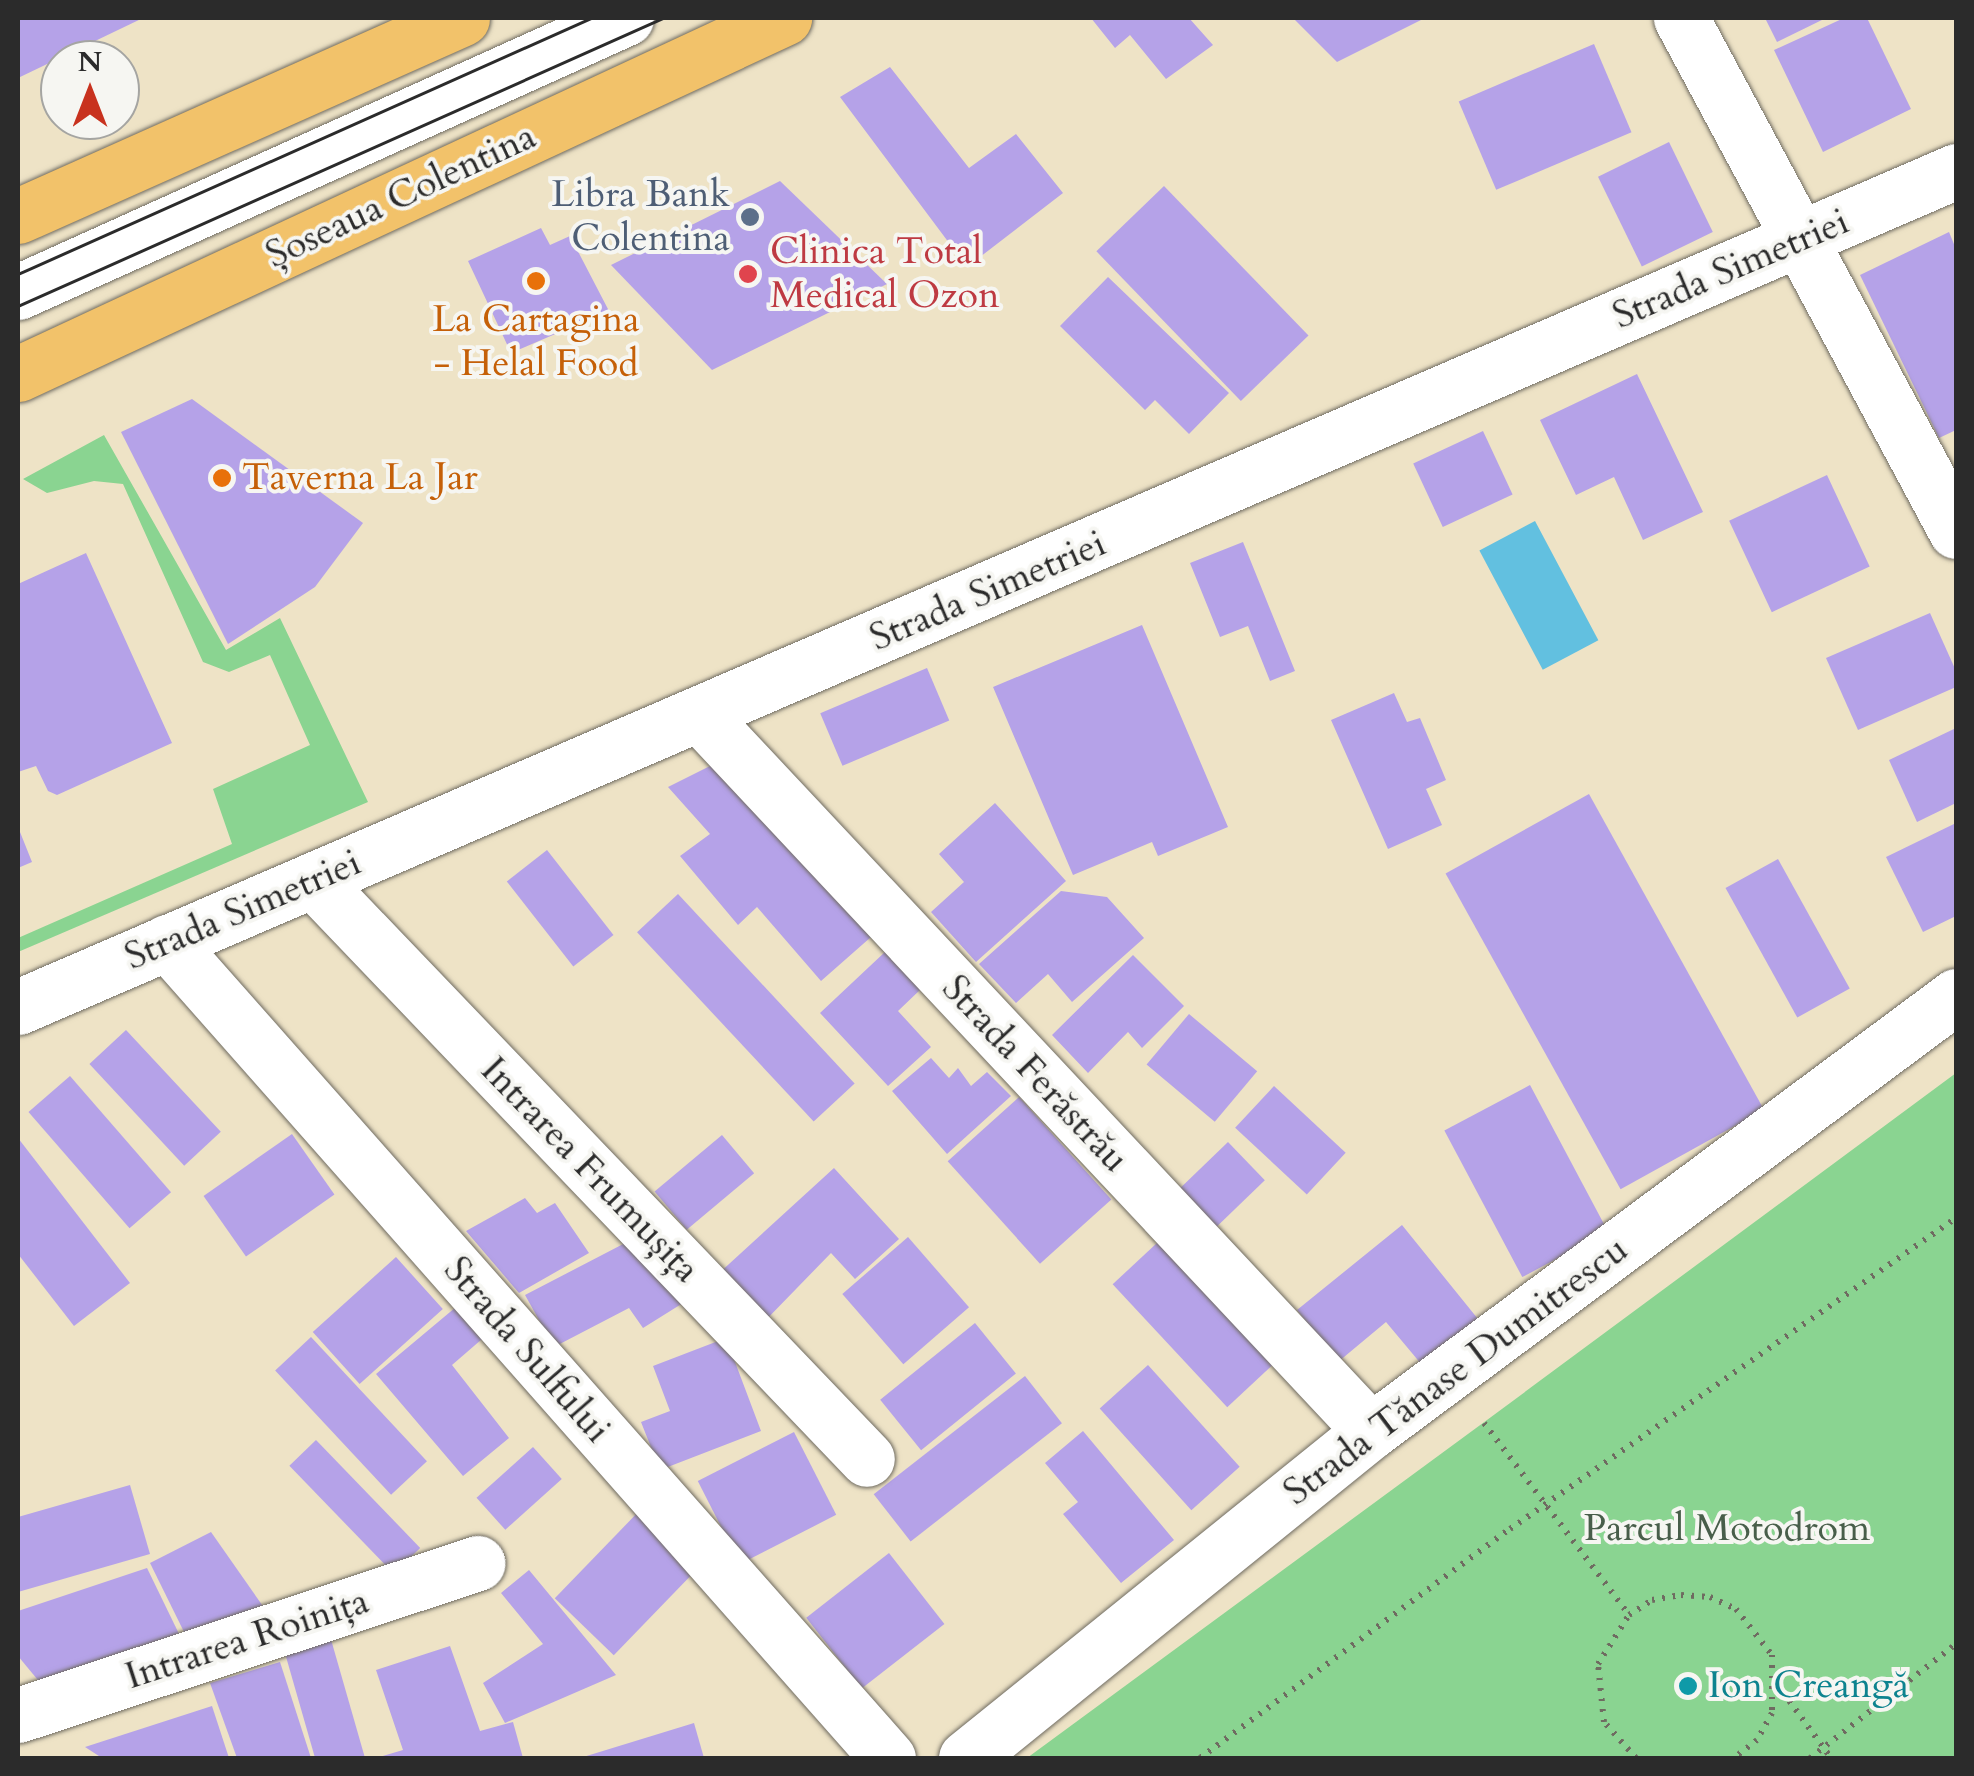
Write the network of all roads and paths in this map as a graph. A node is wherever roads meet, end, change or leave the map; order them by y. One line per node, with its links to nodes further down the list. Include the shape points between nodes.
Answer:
1 (462, 18): 6 (main road)
2 (626, 18): 8 (street)
3 (784, 18): 9 (main road, Șoseaua Colentina)
4 (1682, 18): 7 (street)
5 (1956, 171): 7 (street, Strada Simetriei)
6 (18, 216)
7 (1804, 237): 10 (street); 11 (street, Strada Simetriei)
8 (18, 292)
9 (18, 374)
10 (1956, 531)
11 (700, 716): 12 (street, Strada Simetriei); 18 (street, Strada Ferăstrău)
12 (313, 880): 13 (street, Strada Simetriei); 19 (street, Intrarea Frumușița)
13 (167, 942): 15 (street, Strada Simetriei); 27 (street, Strada Sulfului)
14 (1956, 996): 17 (street, Strada Tănase Dumitrescu)
15 (18, 1007)
16 (1956, 1218): 20 (path)
17 (1448, 1373): 18 (street, Strada Tănase Dumitrescu); 20 (path)
18 (1371, 1431): 28 (street, Strada Tănase Dumitrescu)
19 (866, 1459)
20 (1545, 1504): 22 (path); 29 (path)
21 (477, 1563): 25 (street, Intrarea Roinița)
22 (1629, 1615): 24 (path, via 1652,1600 1710,1597 1757,1629); 30 (path, via 1609,1637 1596,1693 1604,1722)
23 (1956, 1644): 26 (path)
24 (1776, 1683): 26 (path); 31 (path, via 1757,1740)
25 (18, 1715)
26 (1824, 1748): 32 (path); 33 (path)
27 (888, 1758)
28 (966, 1758)
29 (1200, 1758)
30 (1636, 1758)
31 (1734, 1758)
32 (1810, 1758)
33 (1832, 1758)

